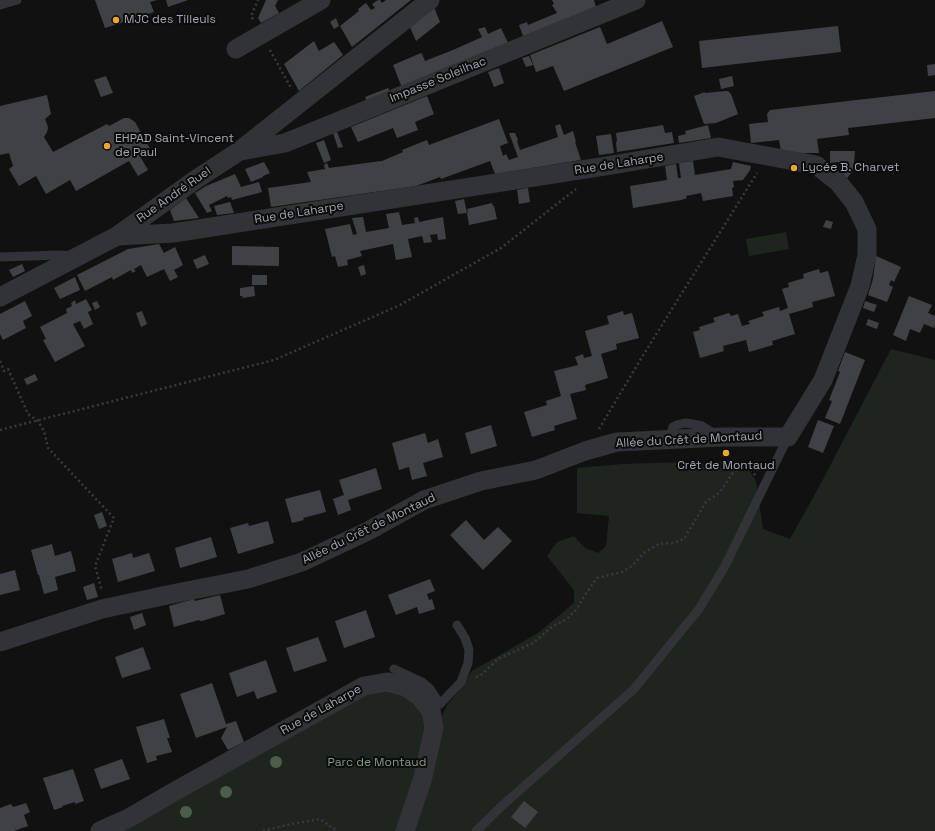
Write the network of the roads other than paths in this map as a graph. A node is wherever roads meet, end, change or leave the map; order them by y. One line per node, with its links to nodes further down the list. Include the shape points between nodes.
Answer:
1 (16, 0): 5 (lane)
2 (321, 0): 6 (street)
3 (430, 0): 7 (street, Rue André Ruel)
4 (636, 0): 7 (street, Impasse Soleilhac, via 285,143)
5 (0, 5)
6 (236, 50)
7 (238, 152): 8 (street, Rue André Ruel)
8 (117, 236): 9 (street, Rue André Ruel); 12 (street, Rue de Laharpe, via 173,233 718,148 816,165 838,182 854,202 867,229 867,255 860,286 823,380)
9 (77, 256): 10 (lane); 11 (street, Rue André Ruel)
10 (0, 257)
11 (0, 296)
12 (788, 437): 14 (street, Allée du Crêt de Montaud, via 617,442 536,470 481,481 424,500 368,531 302,562 248,579 106,608); 19 (lane, via 725,566 699,609 634,689)
13 (457, 625): 16 (lane, via 469,650 468,663 461,682)
14 (0, 642)
15 (394, 669): 16 (lane, via 422,682 430,689)
16 (435, 707): 17 (street, Rue de Laharpe, via 406,687 387,682 364,686 129,818); 18 (street, via 434,728 422,781)
17 (100, 831)
18 (405, 831)
19 (476, 831)

